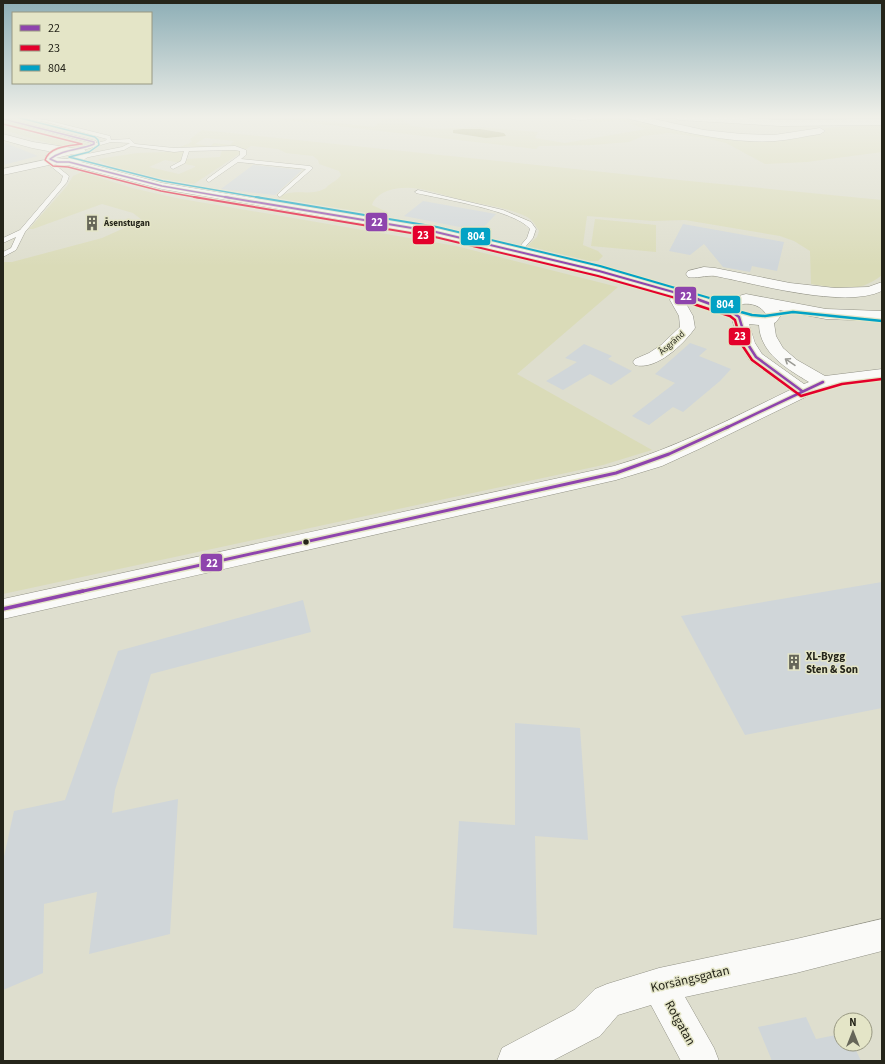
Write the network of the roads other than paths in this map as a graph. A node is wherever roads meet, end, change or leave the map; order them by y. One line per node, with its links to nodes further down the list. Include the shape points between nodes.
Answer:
1 (24, 167): 6 (street)
2 (54, 167): 10 (lane, via 66,176 64,182)
3 (96, 167): 12 (main road, via 162,186 436,232)
4 (228, 167): 7 (lane)
5 (298, 167): 9 (lane, via 310,168)
6 (3, 172)
7 (209, 180)
8 (418, 192): 12 (lane, via 495,210 532,224 534,230 531,236)
9 (280, 195)
10 (22, 231): 11 (lane); 13 (lane, via 14,249)
11 (3, 241)
12 (518, 252): 14 (main road)
13 (3, 255)
14 (599, 271): 18 (main road); 19 (main road)
15 (693, 274): 16 (street, via 711,272)
16 (764, 282): 17 (street, via 844,293 868,292); 19 (street)
17 (882, 286)
18 (678, 294): 20 (main road); 24 (street, Åsgränd, via 677,300 686,316 688,328 670,347 652,359)
19 (753, 301): 20 (main road, via 733,302 729,306); 21 (main road, via 826,314); 22 (main road, via 772,308 774,314)
20 (736, 314): 22 (main road, via 750,320); 27 (main road, via 756,357)
21 (882, 316)
22 (768, 320): 23 (main road, via 793,317); 26 (main road, one-way to 22, via 789,362 776,350 769,338)
23 (882, 326)
24 (641, 362)
25 (882, 374): 26 (main road)
26 (823, 382): 27 (main road)
27 (802, 391): 28 (main road, via 692,445 655,461 616,473)
28 (3, 609)
29 (882, 935): 30 (street, Korsängsgatan)
30 (659, 985): 31 (street, Korsängsgatan, via 607,1001 587,1023); 32 (street, Rotgatan)
31 (515, 1061)
32 (701, 1061)

